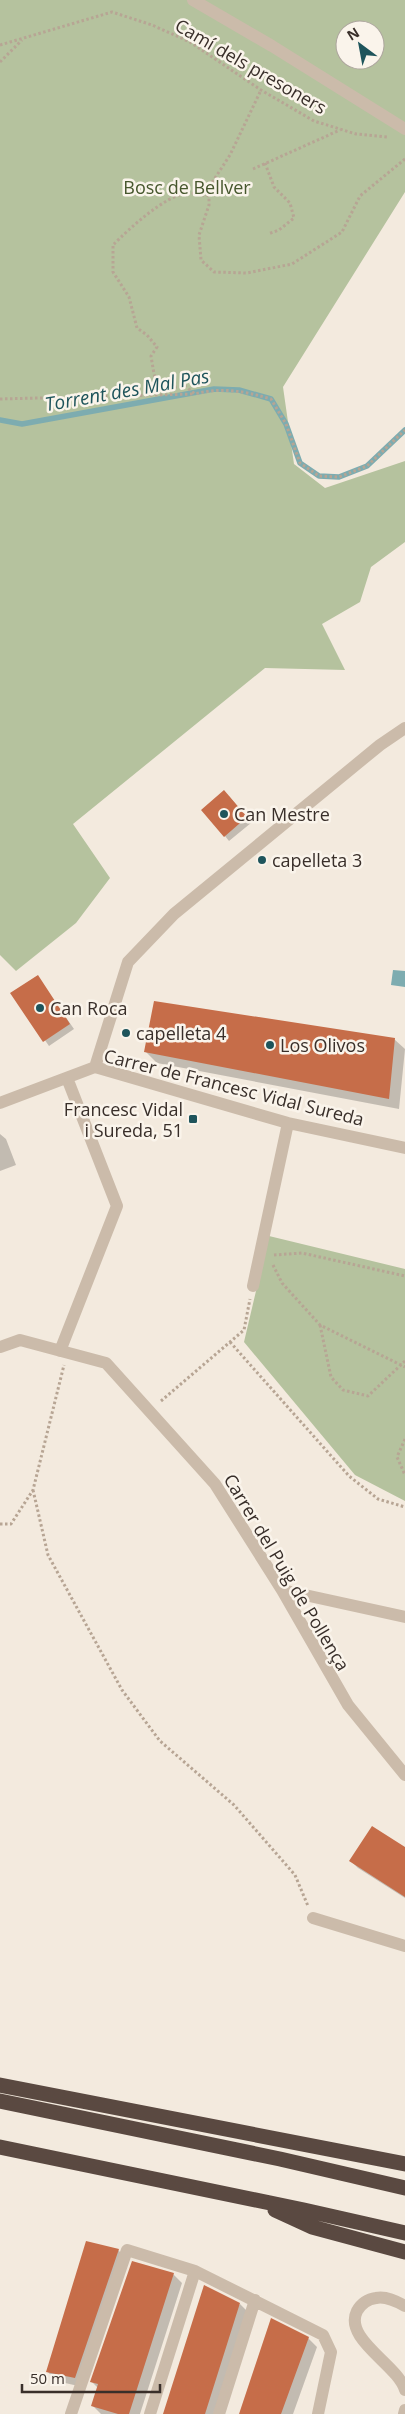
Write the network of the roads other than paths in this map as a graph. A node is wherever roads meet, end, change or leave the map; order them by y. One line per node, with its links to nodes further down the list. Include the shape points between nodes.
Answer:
1 (193, 0): 2 (street, via 272,46)
2 (401, 133)
3 (405, 728): 4 (street, via 174,914 128,962)
4 (95, 1067): 5 (street, Carrer de Francesc Vidal Sureda); 7 (street, Carrer de Francesc Vidal Sureda)
5 (67, 1078): 6 (street, Carrer de Francesc Vidal Sureda); 11 (street, via 117,1206)
6 (0, 1103)
7 (288, 1123): 8 (street, Carrer de Francesc Vidal Sureda); 9 (street, via 265,1250)
8 (405, 1148)
9 (253, 1286)
10 (0, 1347): 11 (street, Carrer del Puig de Pollença, via 20,1340)
11 (63, 1352): 12 (street, Carrer del Puig de Pollença, via 106,1363 215,1484)
12 (282, 1590): 13 (street); 14 (street, Carrer del Puig de Pollença, via 348,1706)
13 (405, 1617)
14 (405, 1775)
15 (313, 1918): 16 (street)
16 (405, 1946)
17 (0, 2085): 20 (highway)
18 (0, 2101): 21 (highway)
19 (0, 2147): 22 (highway)
20 (405, 2164)
21 (405, 2188)
22 (248, 2198): 23 (highway); 24 (highway, via 312,2227)
23 (405, 2234)
24 (405, 2252)
25 (195, 2271): 26 (street); 30 (street, via 127,2250); 31 (street)
26 (255, 2300): 32 (street); 33 (street, via 324,2335 331,2352)
27 (405, 2306): 28 (street, via 388,2298 377,2298 362,2304 355,2318 361,2337 399,2378)
28 (405, 2390)
29 (405, 2410): 34 (street)
30 (71, 2414)
31 (150, 2414)
32 (219, 2414)
33 (318, 2414)
34 (404, 2414)

